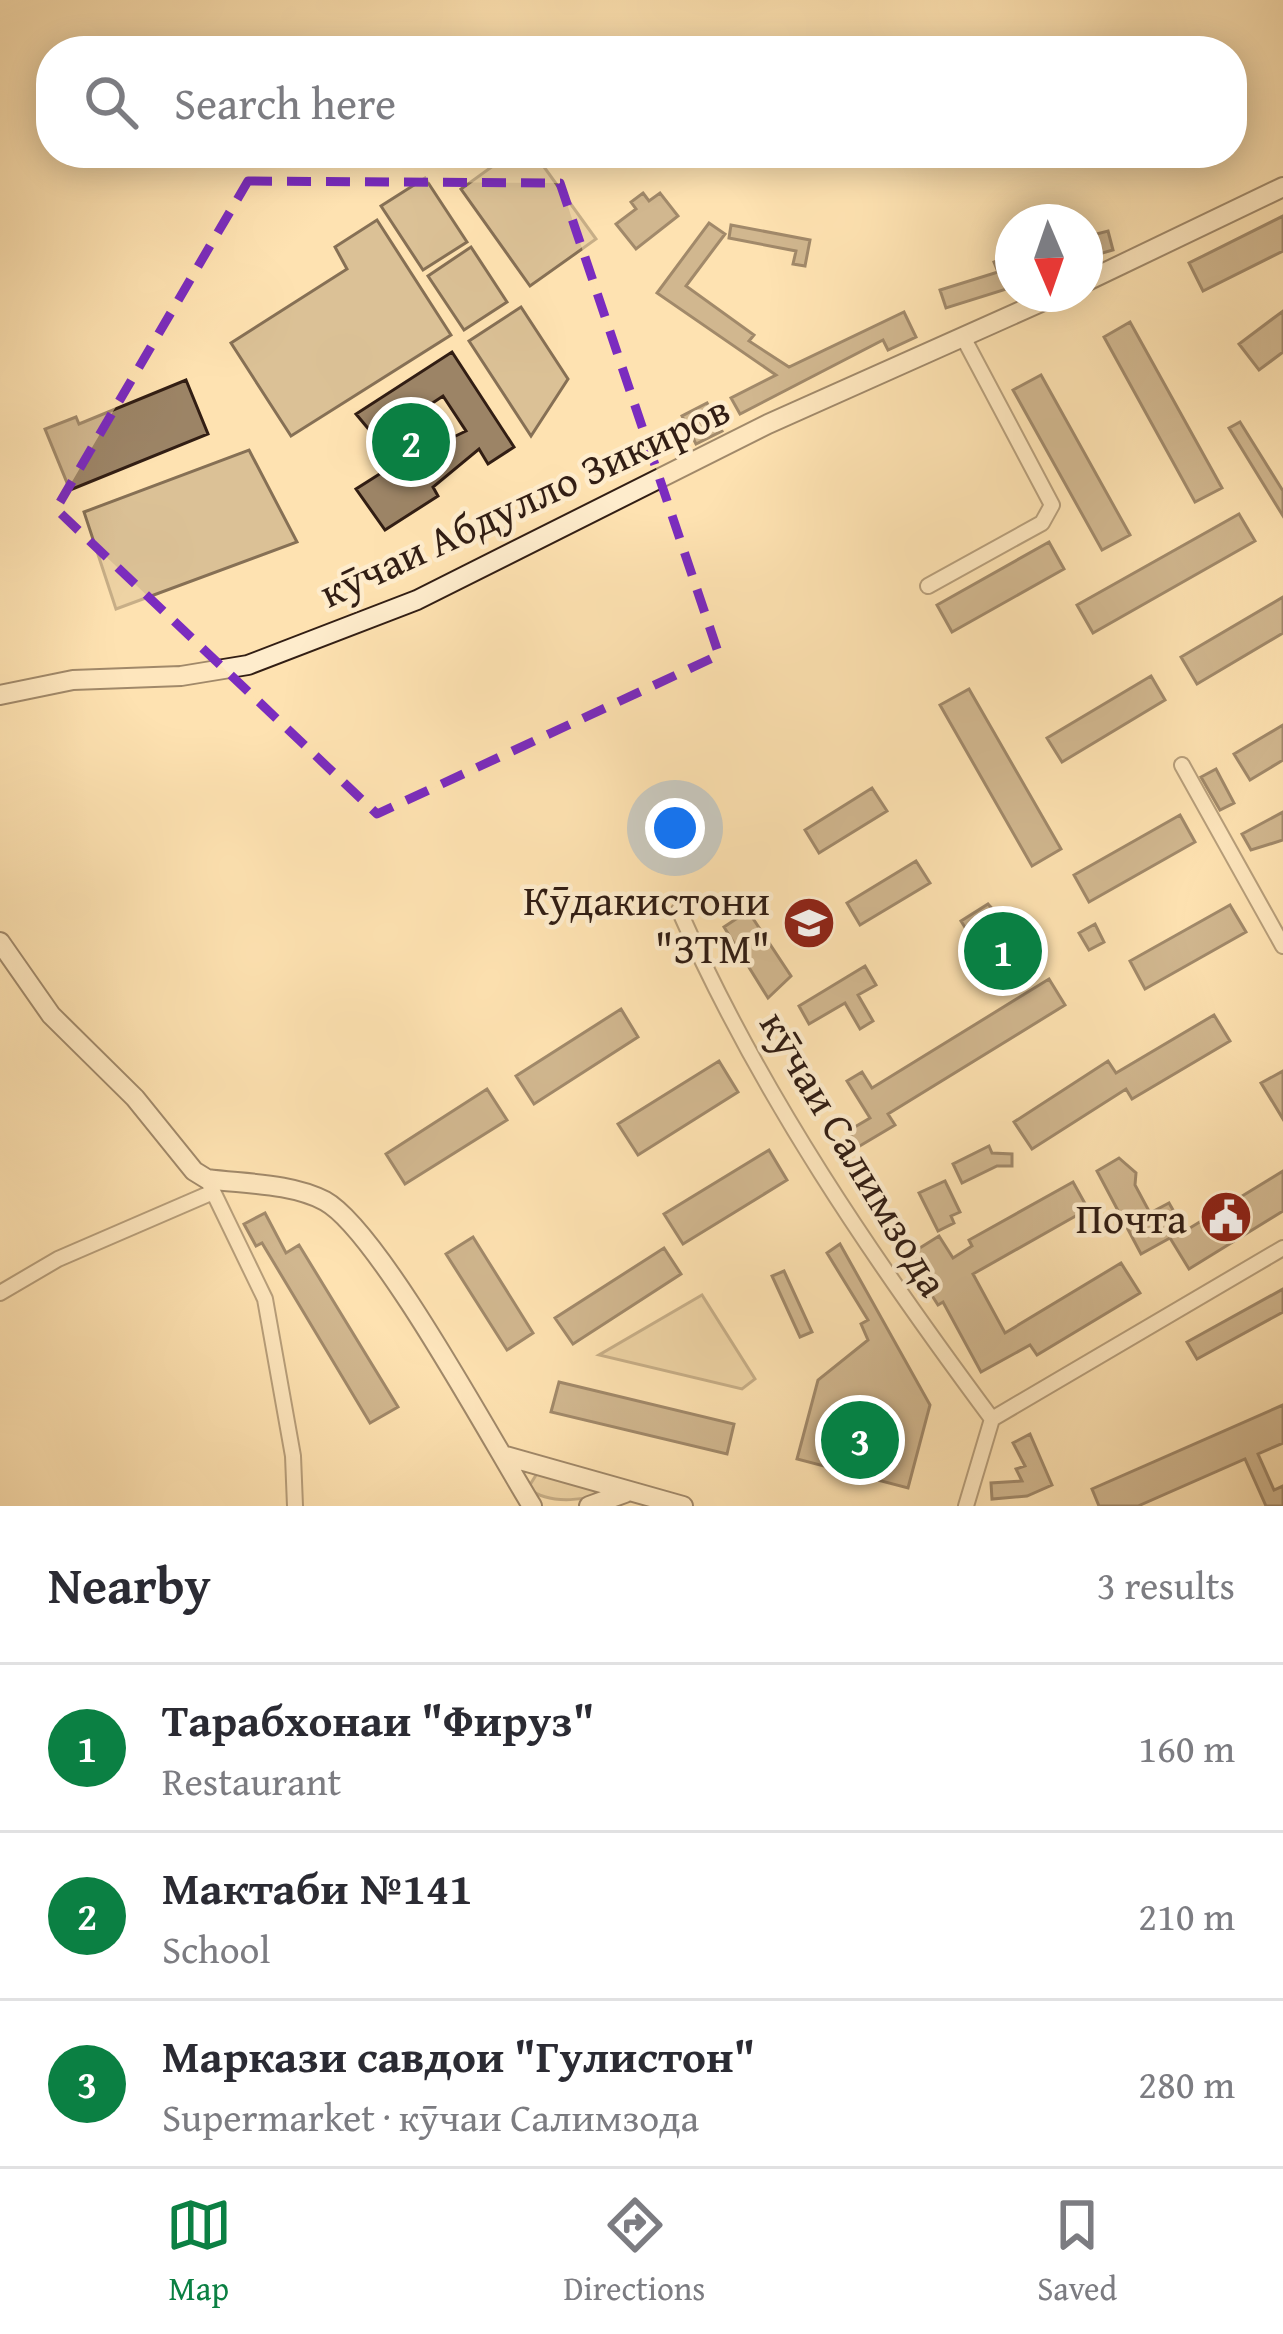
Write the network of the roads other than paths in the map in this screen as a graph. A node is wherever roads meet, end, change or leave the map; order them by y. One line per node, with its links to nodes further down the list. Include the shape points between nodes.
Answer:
1 (1283, 187): 2 (street)
2 (1103, 273)
3 (1019, 312): 4 (street, кӯчаи Абдулло Зикиров)
4 (963, 337): 5 (street, via 1052,505 1042,523); 6 (street, кӯчаи Абдулло Зикиров, via 768,424 417,600 268,657 181,676 73,680)
5 (928, 586)
6 (0, 695)
7 (1182, 765): 10 (street)
8 (679, 910): 14 (street, кӯчаи Салимзода, via 778,1102 867,1249)
9 (0, 942): 11 (street, via 51,1015)
10 (1283, 946)
11 (210, 1186): 13 (street); 15 (street, via 307,1194 344,1216); 19 (street, via 265,1300)
12 (1283, 1248): 14 (street)
13 (0, 1293)
14 (992, 1419): 22 (street)
15 (502, 1455): 16 (street); 18 (street)
16 (547, 1468): 17 (street); 18 (street, via 534,1470)
17 (630, 1493): 20 (street); 21 (street)
18 (526, 1497)
19 (295, 1506)
20 (589, 1506)
21 (683, 1506)
22 (966, 1506)

